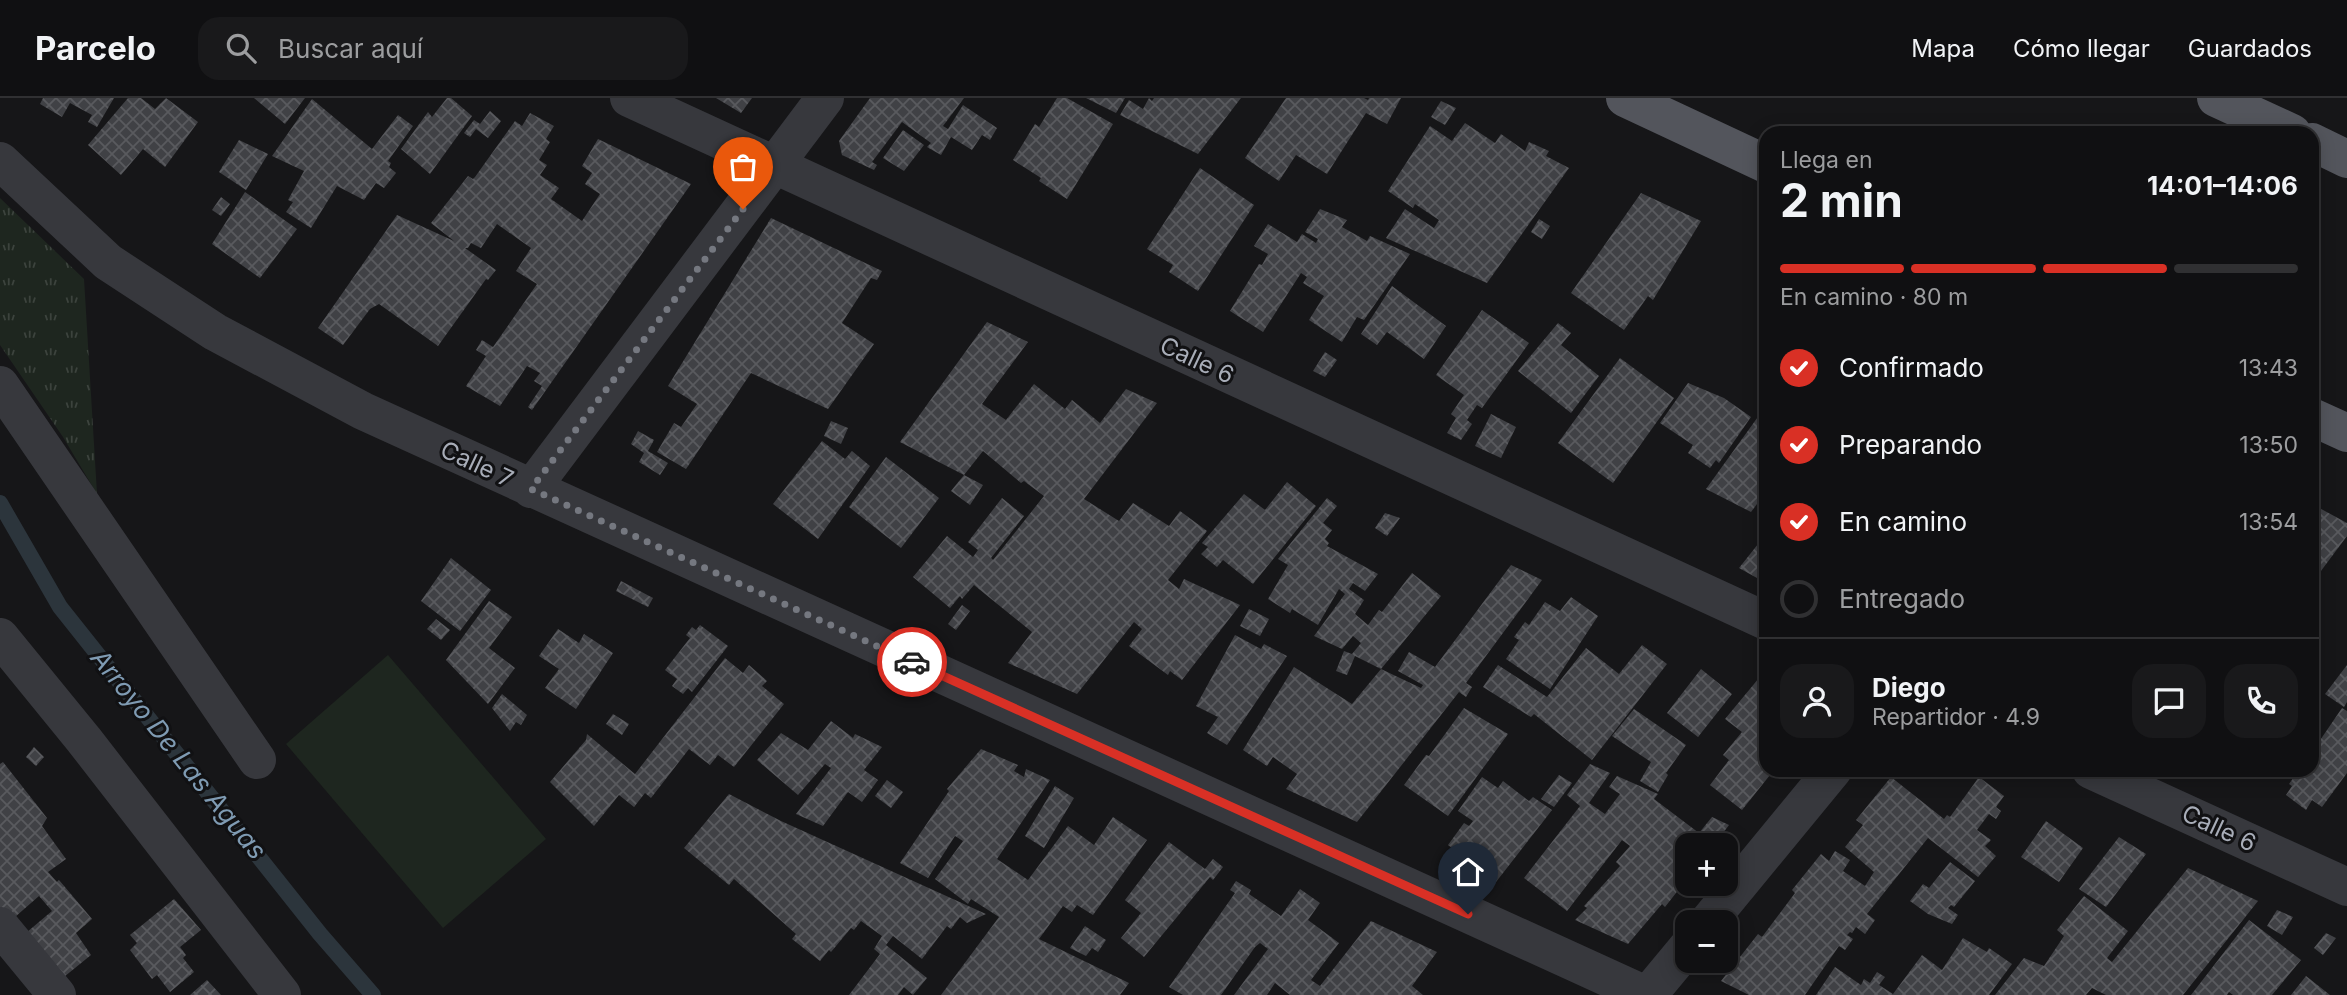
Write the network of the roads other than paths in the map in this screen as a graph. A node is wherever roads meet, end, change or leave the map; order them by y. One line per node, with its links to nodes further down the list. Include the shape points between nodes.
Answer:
1 (629, 98): 10 (street, Calle 6)
2 (825, 98): 10 (street)
3 (1625, 98): 8 (main road)
4 (2216, 98): 5 (main road)
5 (2276, 126)
6 (2319, 145): 7 (main road)
7 (2347, 159)
8 (1759, 160)
9 (0, 161): 14 (street, Calle 7, via 108,262 215,332 362,411)
10 (775, 166): 14 (street); 15 (street, Calle 6)
11 (0, 385): 17 (street)
12 (2319, 420): 13 (main road)
13 (2347, 433)
14 (531, 489): 26 (street, Calle 7)
15 (1759, 618)
16 (0, 637): 25 (street)
17 (257, 760)
18 (1827, 777): 21 (street)
19 (2106, 777): 20 (street, Calle 6)
20 (2347, 887)
21 (1718, 910)
22 (0, 926): 24 (street)
23 (1675, 962): 26 (street)
24 (57, 995)
25 (282, 995)
26 (1647, 995)

